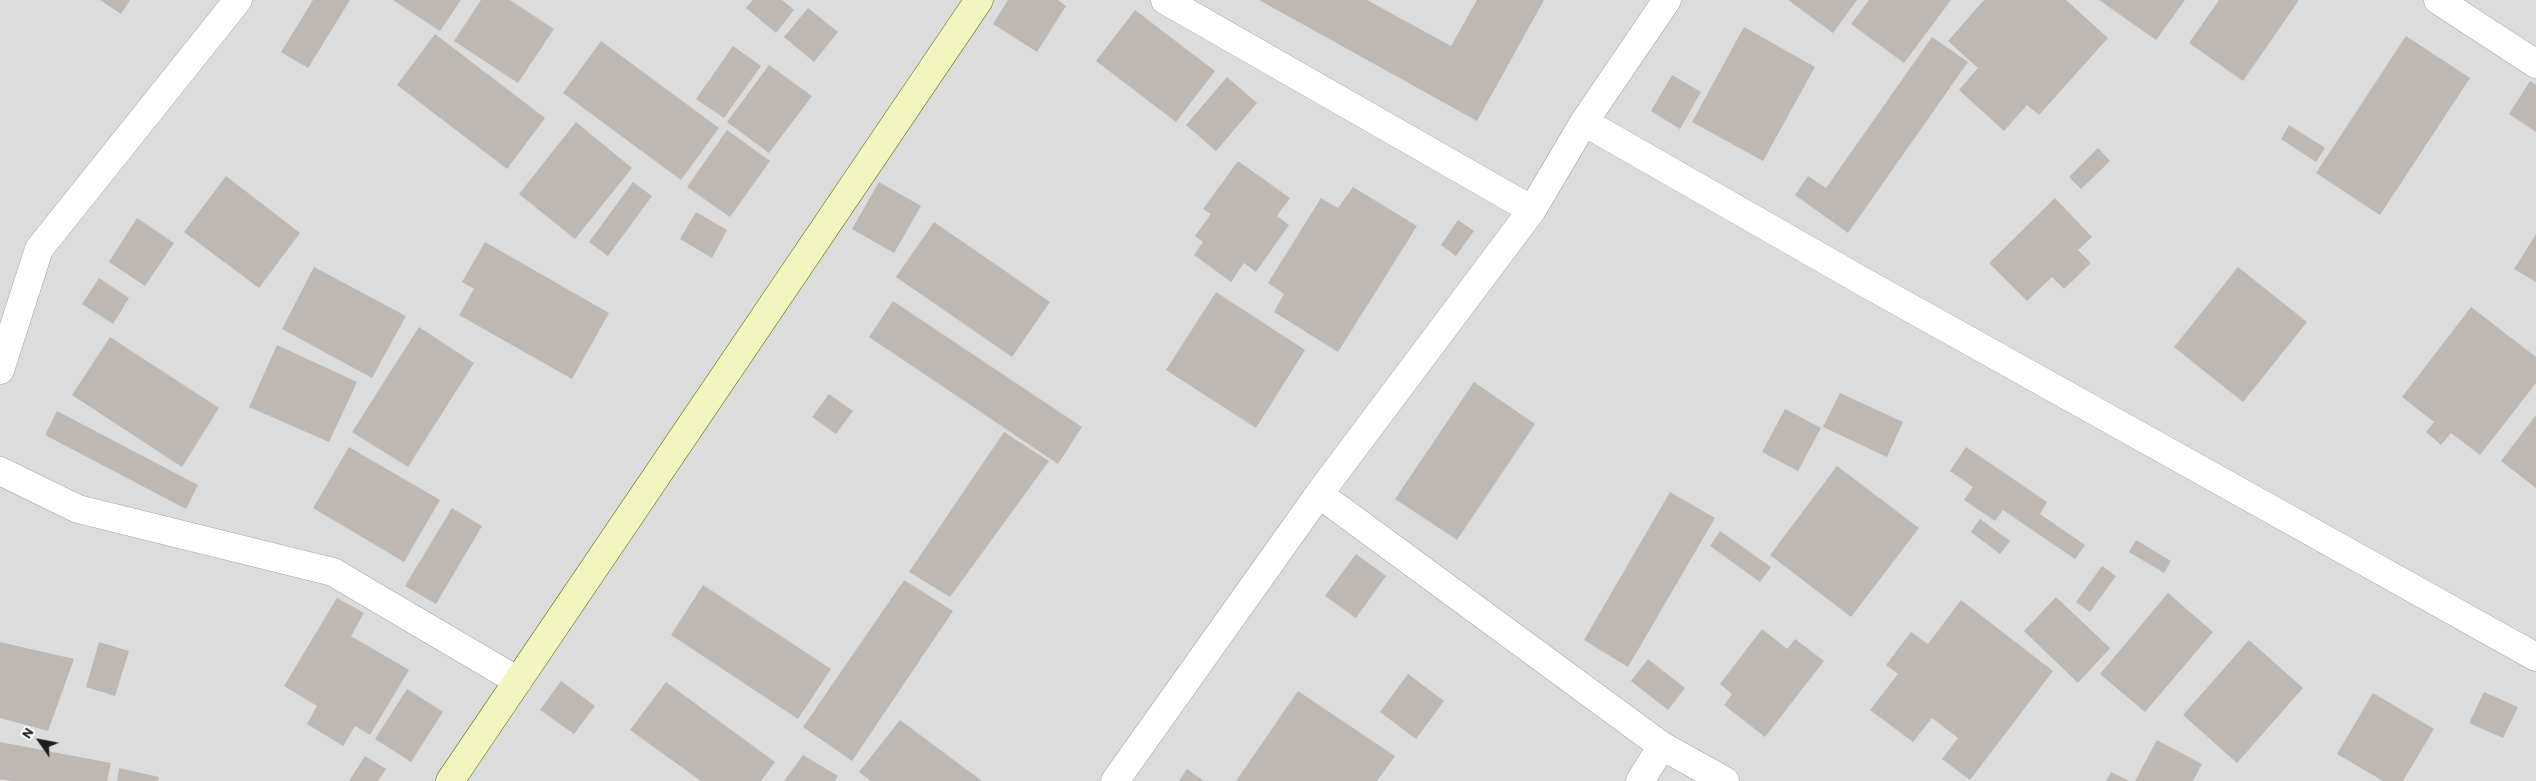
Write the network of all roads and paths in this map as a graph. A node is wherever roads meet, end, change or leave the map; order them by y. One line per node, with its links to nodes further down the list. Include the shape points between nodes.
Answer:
1 (238, 0): 9 (street, via 40,250)
2 (979, 0): 13 (street)
3 (1165, 0): 8 (street)
4 (1667, 0): 7 (street)
5 (2438, 0): 6 (street)
6 (2536, 64)
7 (1584, 122): 8 (street); 12 (street)
8 (1532, 210): 11 (street)
9 (0, 370)
10 (0, 471): 13 (street, via 78,509 333,572)
11 (1319, 494): 14 (street); 16 (street)
12 (2536, 657)
13 (518, 682): 15 (street)
14 (1662, 746): 17 (street); 18 (street)
15 (450, 781)
16 (1114, 781)
17 (1640, 781)
18 (1725, 781)

